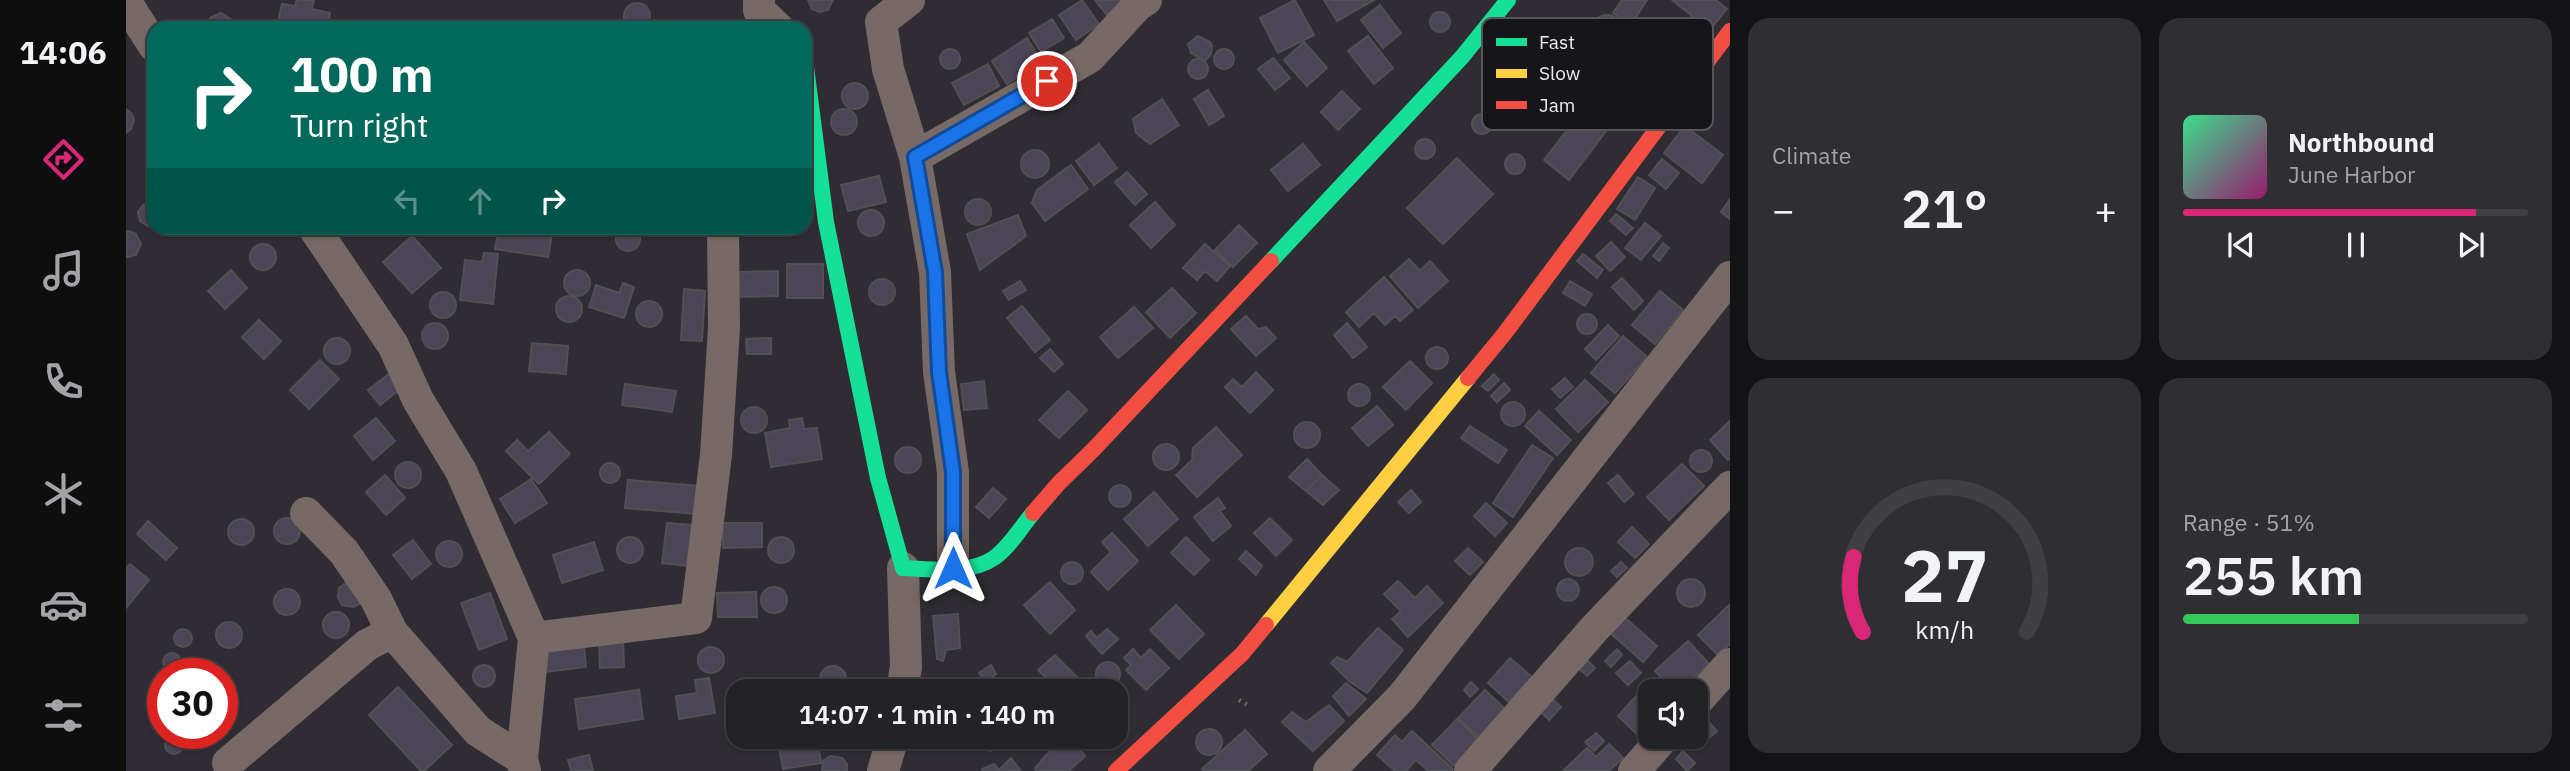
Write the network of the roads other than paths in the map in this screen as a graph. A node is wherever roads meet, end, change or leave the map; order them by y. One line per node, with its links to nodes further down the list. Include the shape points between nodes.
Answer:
1 (908, 0): 5 (street)
2 (1146, 0): 13 (street, via 1090,57)
3 (1508, 0): 6 (street)
4 (126, 2): 9 (street)
5 (879, 11): 13 (street, via 888,69)
6 (1493, 18)
7 (1482, 32): 20 (street, via 1059,483 996,557 984,565)
8 (1730, 32): 10 (street)
9 (147, 35)
10 (1713, 55)
11 (812, 113): 19 (street, via 826,222 877,478)
12 (1657, 130): 31 (street, via 1505,333 1242,654)
13 (915, 157): 20 (street, via 935,272 939,372 953,472)
14 (319, 235): 22 (street, via 393,345 418,400 461,471)
15 (723, 235): 22 (street, via 724,328 716,455 696,618)
16 (1730, 277): 32 (street, via 1402,697)
17 (1730, 487): 33 (street, via 1595,628)
18 (306, 513): 21 (street, via 344,552 376,599)
19 (903, 568): 20 (street); 24 (street)
20 (953, 568)
21 (391, 632): 28 (street, via 367,645); 29 (street, via 478,731)
22 (534, 638): 29 (street)
23 (1730, 664): 25 (street)
24 (904, 679)
25 (1708, 689)
26 (889, 749): 30 (street)
27 (1653, 749): 34 (street)
28 (228, 763)
29 (523, 765)
30 (883, 771)
31 (1116, 771)
32 (1329, 771)
33 (1470, 771)
34 (1634, 771)

